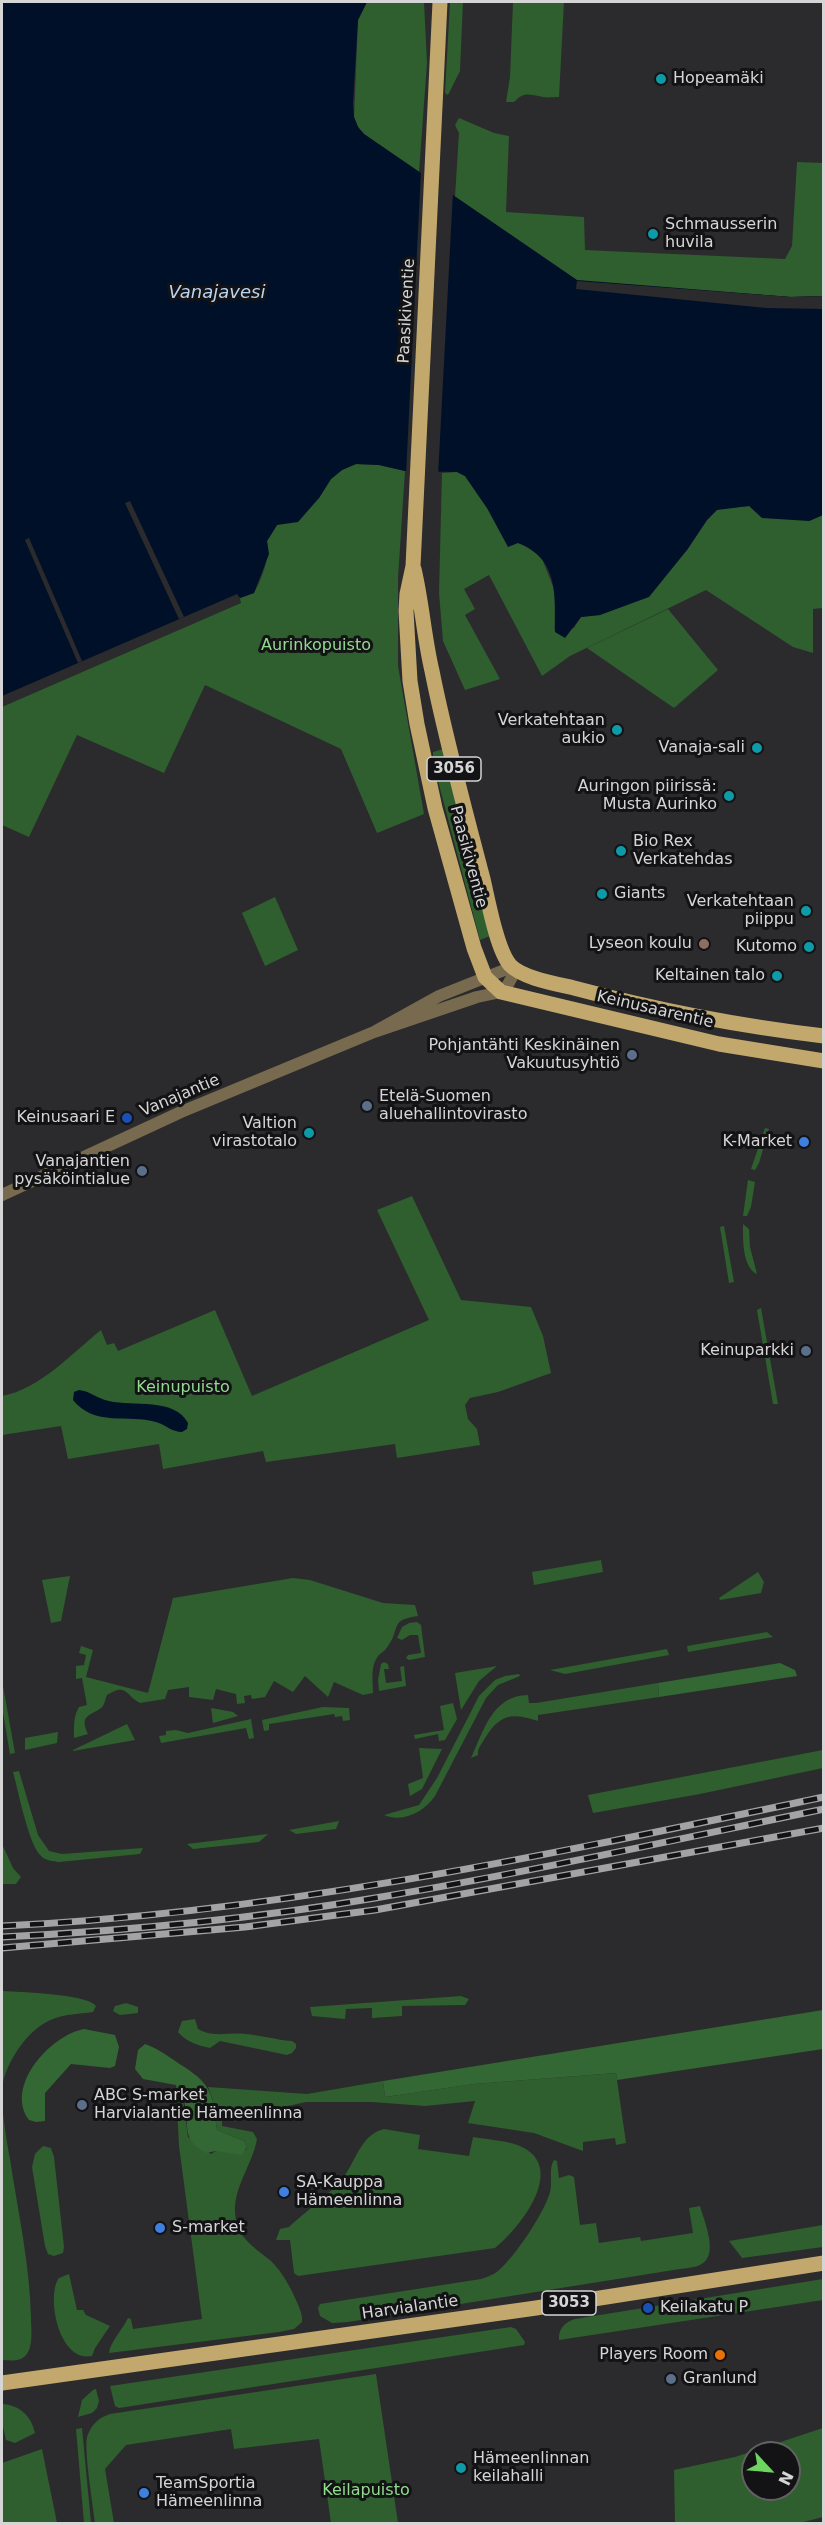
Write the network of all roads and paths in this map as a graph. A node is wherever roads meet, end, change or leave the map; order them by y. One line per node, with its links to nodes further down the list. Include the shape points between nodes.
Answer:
1 (431, 2): 3 (main road, Paasikiventie / 3056)
2 (440, 2): 3 (main road, Paasikiventie / 3056)
3 (437, 58): 4 (main road, Paasikiventie / 3056)
4 (413, 566): 5 (main road, Paasikiventie / 3056, via 441,719 493,920); 6 (main road, Paasikiventie / 3056, via 406,611 410,681 435,808)
5 (512, 967): 6 (street, Vanajantie); 7 (street, via 510,984); 9 (main road, Keinusaarentie, via 532,977 636,1004 731,1024)
6 (485, 977): 7 (main road, Keinusaarentie / 3056); 8 (street, Vanajantie)
7 (501, 992): 8 (street, Vanajantie); 10 (main road, Keinusaarentie / 3056, via 719,1044)
8 (374, 1032): 11 (street, Vanajantie, via 181,1112)
9 (824, 1036)
10 (824, 1061)
11 (2, 1195)
12 (824, 2263): 13 (main road, Harvialantie / 3053)
13 (2, 2383)

